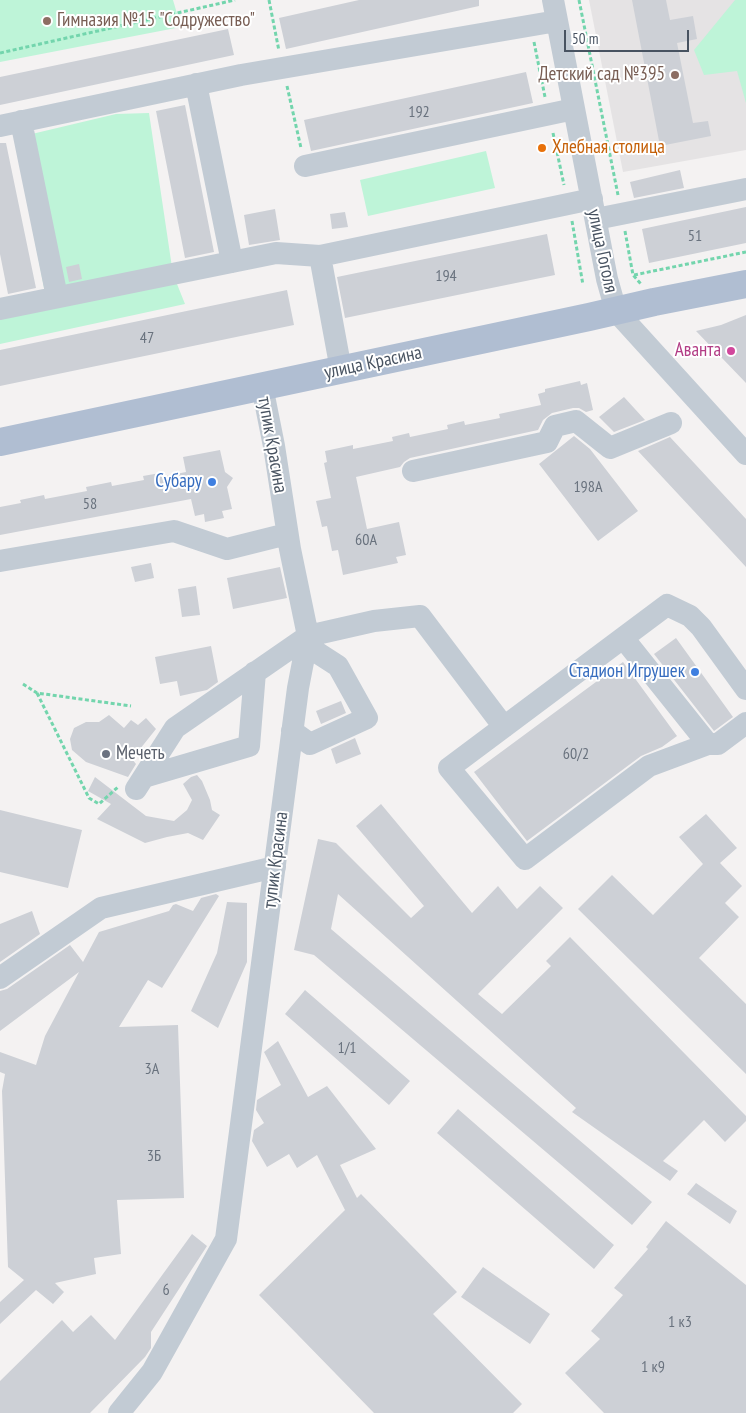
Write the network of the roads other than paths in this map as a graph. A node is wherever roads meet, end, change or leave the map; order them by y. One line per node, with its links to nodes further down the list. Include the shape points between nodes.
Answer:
1 (555, 10): 2 (street, via 531,26); 3 (street, улица Гоголя)
2 (196, 84): 4 (street); 9 (street)
3 (574, 109): 5 (street); 7 (street, улица Гоголя)
4 (10, 124): 11 (street)
5 (305, 166)
6 (746, 189): 7 (street, via 622,213)
7 (594, 209): 8 (street, via 568,204); 13 (street, улица Гоголя)
8 (320, 256): 9 (street, via 276,253); 14 (street)
9 (232, 262): 11 (street)
10 (746, 284): 13 (main road, улица Красина)
11 (57, 297): 12 (street)
12 (0, 309)
13 (616, 311): 14 (main road, улица Красина); 18 (street, улица Гоголя)
14 (341, 370): 15 (main road, улица Красина)
15 (262, 386): 17 (main road, улица Красина); 20 (street, тупик Красина)
16 (671, 423): 19 (street, via 610,448 576,421 555,426 547,442)
17 (0, 442)
18 (746, 454)
19 (414, 472)
20 (287, 534): 21 (street, via 227,550 174,532); 23 (street, тупик Красина)
21 (0, 561)
22 (624, 639): 25 (street, via 667,605 690,616 701,627); 27 (street); 29 (street)
23 (307, 641): 24 (street); 27 (street, via 374,622 420,616); 28 (street, тупик Красина, via 298,688); 28 (street, via 338,666 362,705)
24 (255, 672): 24 (street, via 249,746 140,783 175,728)
25 (746, 689)
26 (746, 723): 29 (street, via 718,744)
27 (504, 728): 29 (street, via 449,768 526,859 648,766)
28 (295, 733): 30 (street, тупик Красина)
29 (708, 744)
30 (275, 867): 31 (street, via 101,908); 32 (street, тупик Красина, via 226,1238 152,1372)
31 (0, 978)
32 (119, 1413)

